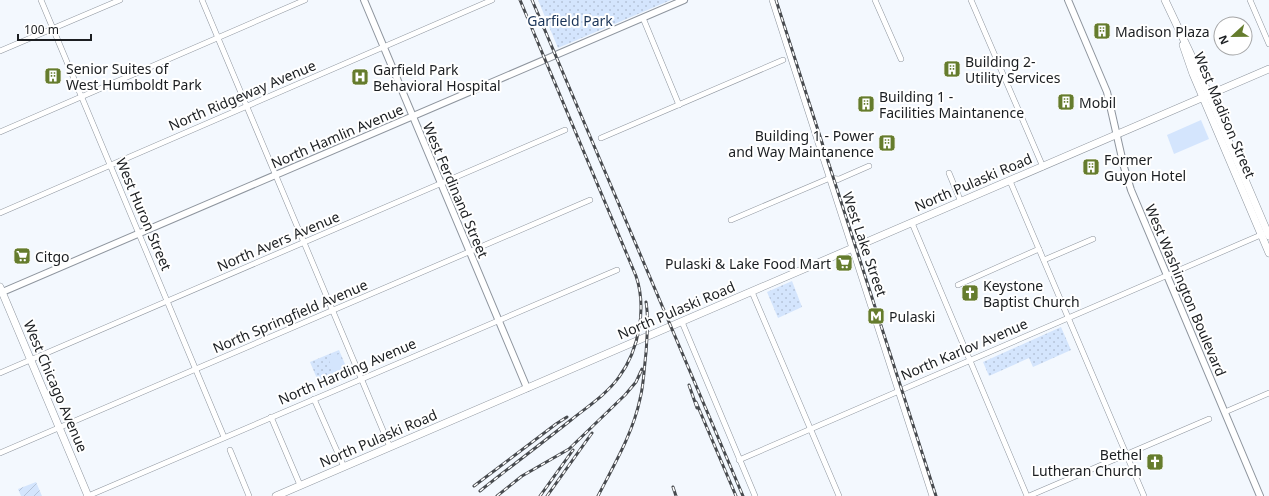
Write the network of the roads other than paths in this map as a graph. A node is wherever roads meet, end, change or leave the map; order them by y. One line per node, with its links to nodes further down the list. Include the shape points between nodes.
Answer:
1 (41, 0): 15 (street, West Huron Street)
2 (120, 0): 15 (street)
3 (202, 0): 16 (street)
4 (305, 0): 16 (street)
5 (364, 0): 18 (street, West Ferdinand Street)
6 (492, 0): 18 (street, North Ridgeway Avenue)
7 (684, 0): 14 (street, North Hamlin Avenue)
8 (773, 0): 20 (main road, West Lake Street)
9 (876, 0): 21 (street)
10 (971, 0): 36 (street)
11 (1068, 0): 32 (street, West Washington Boulevard, via 1107,91)
12 (1165, 0): 26 (main road, West Madison Street, via 1188,60)
13 (1250, 0): 17 (street)
14 (643, 18): 27 (street); 29 (street, North Hamlin Avenue)
15 (53, 29): 19 (street); 25 (street, West Huron Street)
16 (218, 38): 25 (street); 28 (street)
17 (1269, 44)
18 (384, 47): 28 (street, North Ridgeway Avenue); 29 (street, West Ferdinand Street)
19 (0, 51)
20 (790, 53): 22 (street); 23 (main road, West Lake Street)
21 (900, 59)
22 (784, 60): 23 (street); 27 (street)
23 (792, 62): 39 (main road, West Lake Street)
24 (1269, 69): 26 (main road, North Pulaski Road)
25 (82, 96): 31 (street); 34 (street, West Huron Street)
26 (1206, 96): 32 (main road, North Pulaski Road); 47 (main road, West Madison Street)
27 (679, 105): 33 (street)
28 (247, 106): 34 (street, North Ridgeway Avenue); 38 (street)
29 (413, 117): 38 (street, North Hamlin Avenue); 41 (street, West Ferdinand Street)
30 (565, 130): 41 (street, North Avers Avenue)
31 (0, 132)
32 (1117, 135): 36 (main road, North Pulaski Road); 57 (street, West Washington Boulevard, via 1131,190)
33 (601, 138)
34 (110, 165): 44 (street, North Ridgeway Avenue); 48 (street, West Huron Street)
35 (869, 166): 39 (street)
36 (1043, 167): 40 (main road, North Pulaski Road)
37 (949, 173): 43 (street)
38 (276, 175): 48 (street, North Hamlin Avenue); 50 (street)
39 (830, 180): 45 (street, via 822,181); 51 (main road, West Lake Street)
40 (1010, 180): 43 (main road, North Pulaski Road); 52 (street)
41 (441, 183): 50 (street, North Avers Avenue); 53 (street, West Ferdinand Street)
42 (590, 200): 53 (street, North Springfield Avenue)
43 (961, 202): 46 (main road, North Pulaski Road)
44 (0, 212)
45 (731, 220)
46 (912, 223): 51 (main road, North Pulaski Road); 67 (street)
47 (1266, 233): 54 (main road, West Madison Street); 57 (street, North Karlov Avenue)
48 (139, 234): 59 (street, North Hamlin Avenue); 61 (street, West Huron Street)
49 (1093, 239): 55 (street)
50 (304, 242): 61 (street, North Avers Avenue); 62 (street)
51 (853, 248): 60 (main road, North Pulaski Road); 72 (main road, West Lake Street)
52 (1039, 249): 55 (street); 58 (street)
53 (470, 252): 62 (street, North Springfield Avenue); 64 (street, West Ferdinand Street)
54 (1269, 253)
55 (1044, 260): 63 (street)
56 (617, 270): 64 (street, North Harding Avenue)
57 (1167, 275): 63 (street, North Karlov Avenue); 75 (street, West Washington Boulevard)
58 (958, 285)
59 (1, 291): 66 (main road, West Chicago Avenue)
60 (752, 292): 65 (main road, North Pulaski Road); 79 (street)
61 (167, 301): 66 (street, North Avers Avenue); 68 (street, West Huron Street)
62 (333, 311): 68 (street, North Springfield Avenue); 70 (street)
63 (1068, 317): 67 (street, North Karlov Avenue); 84 (street)
64 (498, 319): 70 (street, North Harding Avenue); 71 (street, West Ferdinand Street)
65 (682, 322): 71 (main road, North Pulaski Road); 85 (street)
66 (31, 360): 69 (street, North Avers Avenue); 78 (main road, West Chicago Avenue)
67 (970, 360): 72 (street, North Karlov Avenue); 96 (street)
68 (196, 369): 78 (street, North Springfield Avenue); 80 (street, West Huron Street)
69 (0, 373)
70 (361, 378): 74 (street, North Harding Avenue); 81 (street)
71 (527, 388): 81 (main road, North Pulaski Road)
72 (899, 390): 79 (street, North Karlov Avenue); 93 (main road, West Lake Street); 94 (main road, West Lake Street); 95 (main road, West Lake Street)
73 (1269, 393): 75 (street)
74 (314, 399): 76 (street, North Harding Avenue); 86 (street)
75 (1225, 412): 98 (street, West Washington Boulevard)
76 (271, 417): 80 (street, North Harding Avenue); 87 (street)
77 (1209, 419): 84 (street)
78 (59, 428): 83 (street, North Springfield Avenue); 88 (main road, West Chicago Avenue)
79 (811, 429): 85 (street, North Karlov Avenue); 92 (street)
80 (224, 437): 88 (street, North Harding Avenue)
81 (390, 447): 86 (main road, North Pulaski Road)
82 (230, 450): 89 (street)
83 (0, 453)
84 (1126, 454): 96 (street); 97 (street)
85 (739, 460): 91 (street)
86 (344, 467): 87 (main road, North Pulaski Road)
87 (300, 486): 90 (main road, North Pulaski Road)
88 (88, 496)
89 (249, 496)
90 (276, 496)
91 (755, 496)
92 (839, 496)
93 (928, 496)
94 (933, 496)
95 (937, 496)
96 (1028, 496)
97 (1144, 496)
98 (1260, 496)

